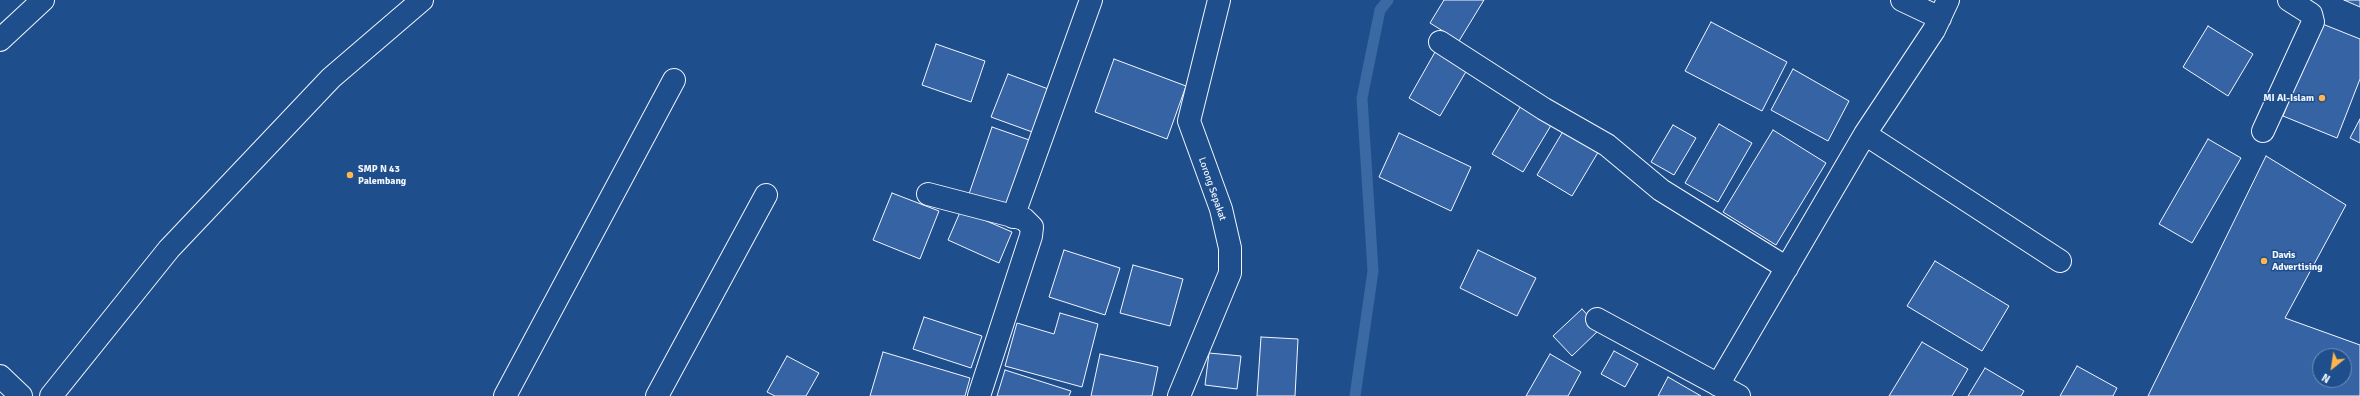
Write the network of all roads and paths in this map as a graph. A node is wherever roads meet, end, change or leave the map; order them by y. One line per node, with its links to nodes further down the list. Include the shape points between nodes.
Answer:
1 (43, 0): 8 (main road)
2 (422, 0): 22 (main road, via 331,78 174,244)
3 (1091, 0): 15 (main road)
4 (1219, 0): 26 (main road, Lorong Sepakat, via 1189,122 1221,209 1230,248 1230,273)
5 (1902, 0): 7 (main road)
6 (2289, 0): 11 (main road, via 2311,14 2313,22)
7 (1944, 9): 12 (main road, via 1934,30)
8 (0, 40)
9 (1440, 42): 17 (main road, via 1544,109 1607,145 1661,190)
10 (674, 80): 23 (main road)
11 (2263, 131)
12 (1865, 134): 16 (main road); 17 (main road)
13 (928, 194): 15 (main road)
14 (766, 195): 24 (main road)
15 (1013, 217): 25 (main road, via 1030,222 1031,236)
16 (2060, 261)
17 (1787, 268): 20 (main road)
18 (1597, 319): 20 (main road)
19 (0, 376): 21 (main road)
20 (1718, 385): 27 (main road)
21 (21, 396)
22 (51, 396)
23 (505, 396)
24 (657, 396)
25 (979, 396)
26 (1179, 396)
27 (1739, 396)

